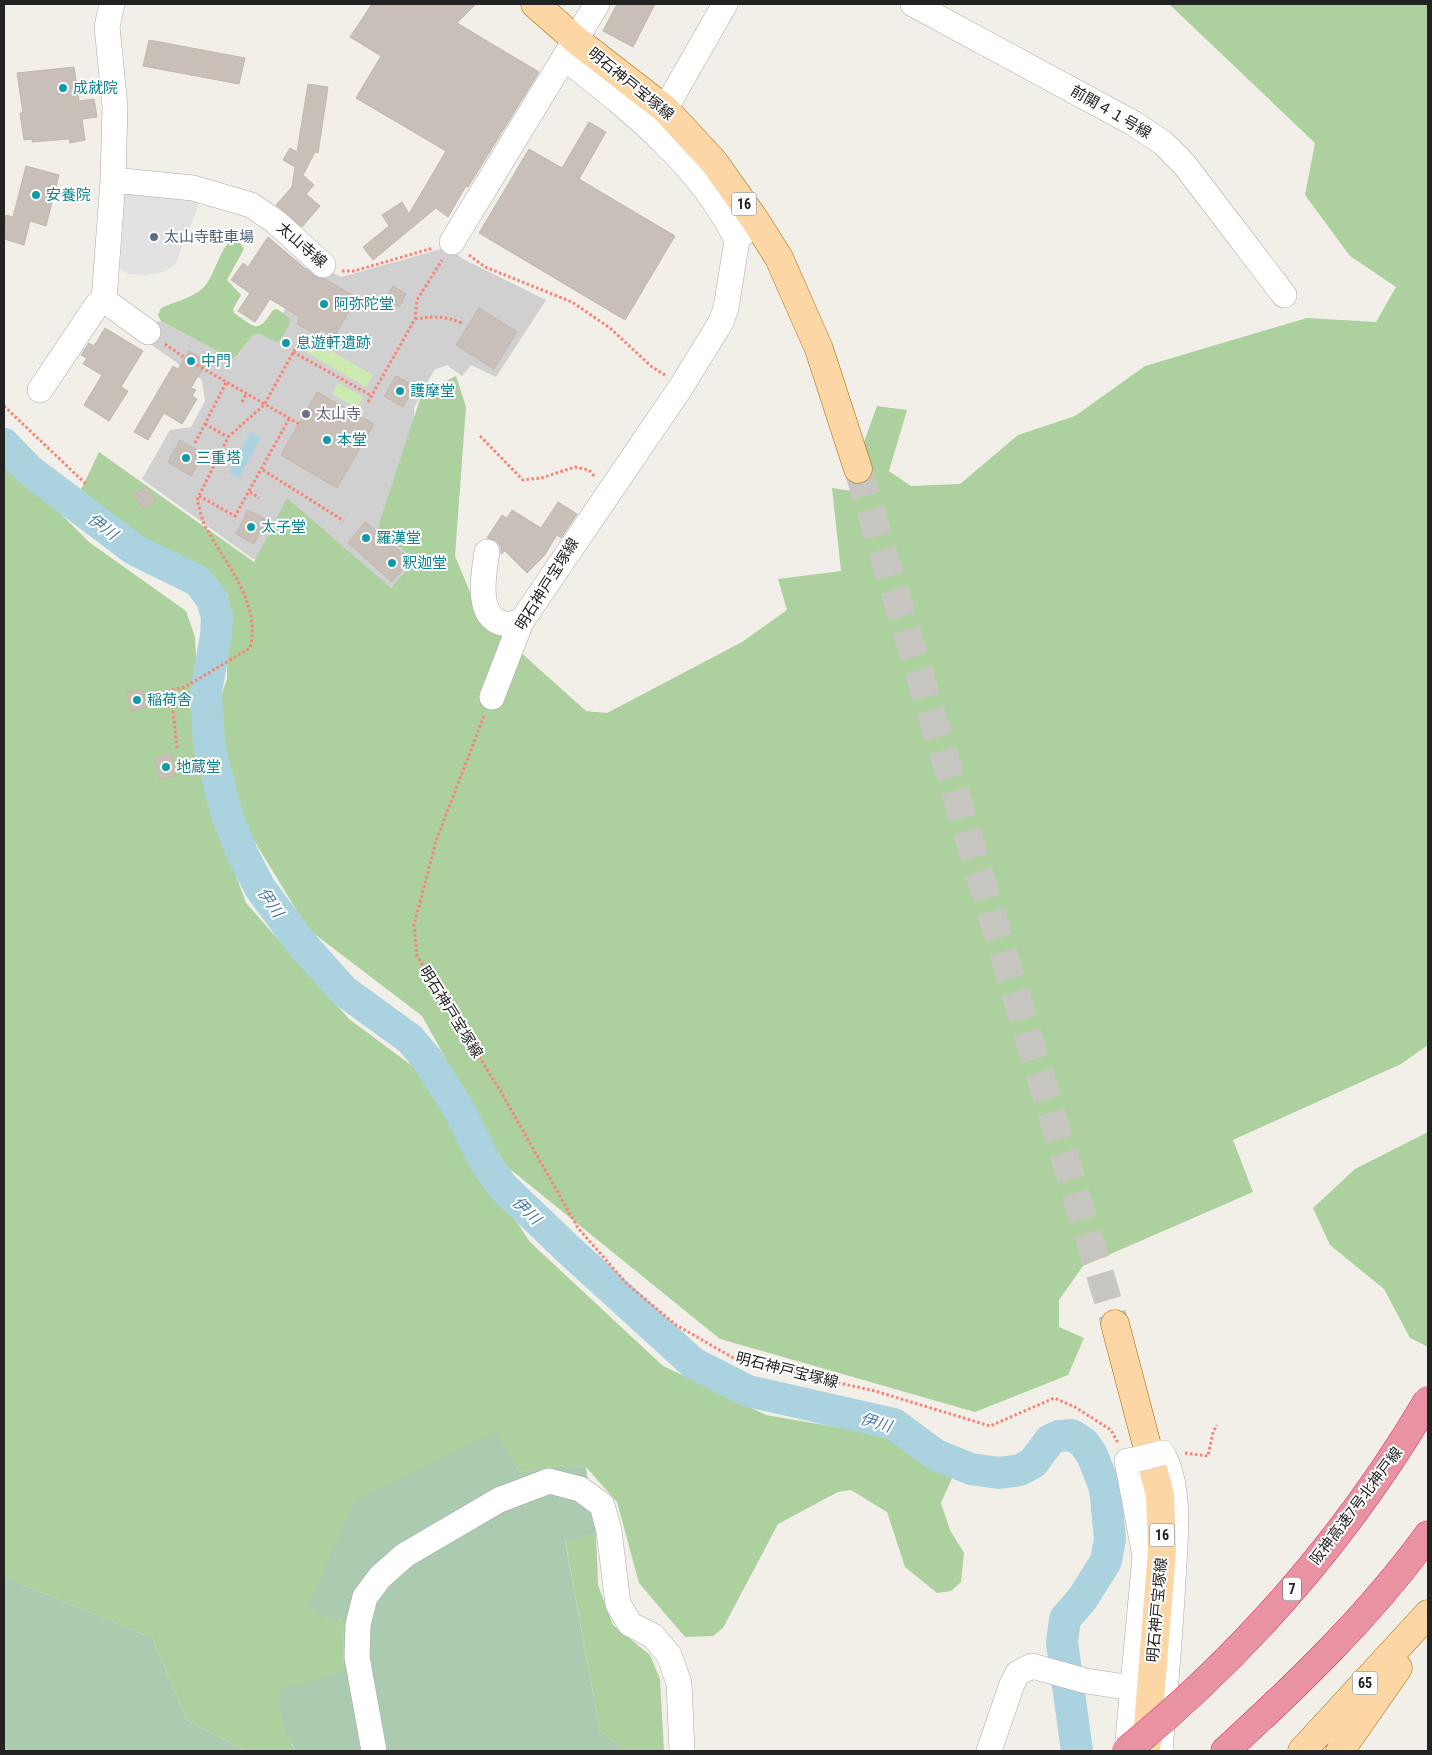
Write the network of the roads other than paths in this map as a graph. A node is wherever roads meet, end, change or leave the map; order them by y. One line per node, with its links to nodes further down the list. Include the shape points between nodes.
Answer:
1 (112, 4): 8 (street, via 107,27 116,115)
2 (536, 4): 6 (main road, 明石神戸宝塚線 / 16)
3 (597, 4): 6 (street)
4 (725, 4): 7 (street)
5 (913, 4): 13 (street, 前開４１号線, via 1163,142 1184,164)
6 (571, 49): 7 (main road, 明石神戸宝塚線 / 16); 10 (street, via 688,168 726,218); 11 (street)
7 (665, 108): 9 (main road, 明石神戸宝塚線 / 16, via 714,162)
8 (113, 180): 12 (street, 太山寺線, via 193,188 251,204); 14 (street)
9 (755, 220): 10 (street); 17 (main road, 明石神戸宝塚線 / 16, via 779,258 819,349)
10 (737, 240): 19 (street, 明石神戸宝塚線, via 721,322)
11 (452, 242)
12 (323, 265)
13 (1284, 295)
14 (104, 300): 15 (street); 16 (street, via 97,305)
15 (148, 332)
16 (40, 390)
17 (858, 469)
18 (487, 552): 19 (street, via 482,587 485,605 493,618 505,624)
19 (521, 622): 20 (street, 明石神戸宝塚線)
20 (492, 697)
21 (1116, 1324): 31 (main road, 明石神戸宝塚線 / 16, via 1160,1495 1162,1550)
22 (1428, 1400): 30 (highway, 阪神高速7号北神戸線 / 7, bridge, via 1403,1442 1338,1534 1258,1629 1176,1710)
23 (1428, 1535): 33 (highway, via 1402,1571 1293,1690)
24 (1428, 1614): 34 (main road, 65)
25 (1428, 1626): 35 (main road, 65)
26 (1133, 1688): 29 (street, via 1086,1681 1032,1666 1018,1673 1012,1684); 30 (street); 32 (street, bridge, via 1145,1556 1131,1460 1162,1454 1170,1466 1176,1516 1170,1646)
27 (374, 1751): 28 (street, via 357,1657 358,1625 365,1597 380,1577 405,1555 499,1500 549,1481 580,1489 602,1505 609,1532 618,1604 630,1624 652,1636 670,1655 679,1683)
28 (682, 1751)
29 (990, 1751)
30 (1126, 1751)
31 (1146, 1751)
32 (1160, 1751)
33 (1225, 1751)
34 (1302, 1751)
35 (1340, 1751)

